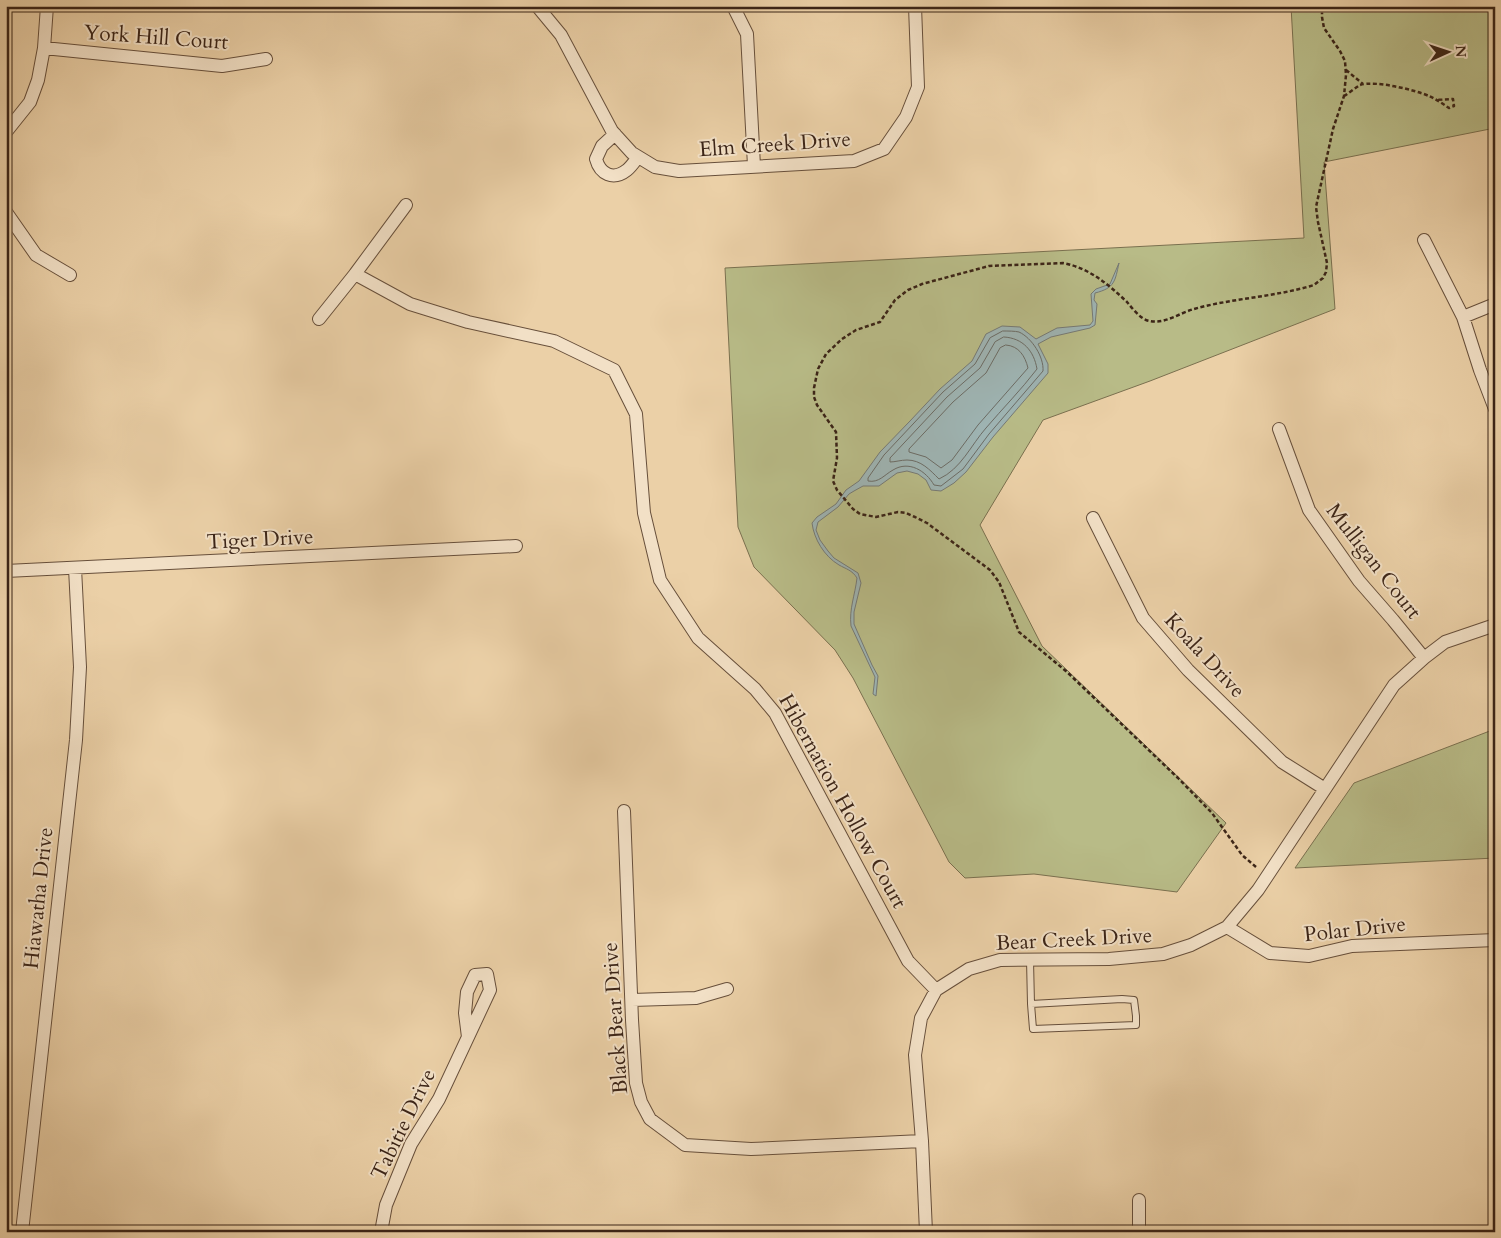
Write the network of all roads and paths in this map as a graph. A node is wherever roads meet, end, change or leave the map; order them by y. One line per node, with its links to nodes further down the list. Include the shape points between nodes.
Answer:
1 (47, 6): 6 (street)
2 (537, 6): 13 (street, Elm Creek Drive, via 561,35)
3 (733, 6): 15 (street, via 747,34)
4 (914, 6): 15 (street, Elm Creek Drive, via 918,87 906,117 884,149 854,161)
5 (1322, 6): 8 (path, via 1324,28 1340,51)
6 (44, 48): 7 (street, York Hill Court, via 222,66); 12 (street, via 30,102)
7 (266, 59)
8 (1346, 69): 9 (path); 10 (path)
9 (1364, 85): 10 (path); 11 (path, via 1400,88)
10 (1344, 96): 34 (path, via 1333,128 1316,207 1327,263 1323,278 1314,285 1193,309 1155,322 1146,320 1089,271 1074,265 989,266 908,290 895,300 880,322 856,330 826,354 818,369 814,388 817,405 836,432 834,481 837,490 854,509 868,516 898,512 916,517 990,570 999,582 1019,632 1067,672 1178,778 1212,813 1242,855)
11 (1436, 100): 11 (path, via 1449,108 1454,106 1453,100)
12 (6, 132)
13 (615, 134): 14 (street, Elm Creek Drive); 14 (street, via 602,146 596,158 599,168 606,174 618,174 627,170)
14 (638, 157): 15 (street, Elm Creek Drive, via 655,167 679,171)
15 (754, 166)
16 (406, 205): 19 (street)
17 (6, 212): 20 (street, via 36,255)
18 (1424, 240): 22 (street)
19 (355, 274): 23 (street); 39 (street, Hibernation Hollow Court, via 410,304 468,322 554,342 614,370 636,414 644,513 660,580 698,638 755,689 775,713 908,961)
20 (70, 275)
21 (1495, 304): 22 (street)
22 (1463, 317): 24 (street)
23 (319, 319)
24 (1495, 408)
25 (1278, 429): 31 (street, Mulligan Court, via 1309,510 1359,581)
26 (1093, 518): 32 (street, Koala Drive, via 1143,618 1188,670 1282,762)
27 (516, 546): 28 (street, Tiger Drive)
28 (75, 568): 29 (street, Tiger Drive); 45 (street, Hiawatha Drive, via 80,667 76,740)
29 (6, 571)
30 (1495, 625): 31 (street, Bear Creek Drive, via 1445,642)
31 (1424, 658): 32 (street, Bear Creek Drive, via 1394,686)
32 (1325, 789): 35 (street, Bear Creek Drive, via 1258,890)
33 (624, 811): 40 (street, Black Bear Drive)
34 (1256, 867)
35 (1227, 927): 36 (street, Polar Drive, via 1270,953 1309,956 1352,946); 37 (street, Bear Creek Drive, via 1191,945 1163,954 1109,959)
36 (1495, 940)
37 (1030, 960): 39 (street, Bear Creek Drive, via 1000,960 969,969); 41 (lane)
38 (727, 989): 40 (street, via 696,998)
39 (936, 990): 43 (street, via 922,1018 915,1055)
40 (632, 1000): 43 (street, Black Bear Drive, via 636,1083 641,1102 650,1119 685,1145 751,1149)
41 (1031, 1004): 41 (lane, via 1033,1029 1136,1025 1134,1000)
42 (468, 1037): 46 (street, Tabitie Drive, via 439,1099 411,1144 386,1205)
43 (922, 1141): 47 (street)
44 (1139, 1200): 48 (street)
45 (22, 1232)
46 (381, 1232)
47 (926, 1232)
48 (1139, 1232)

